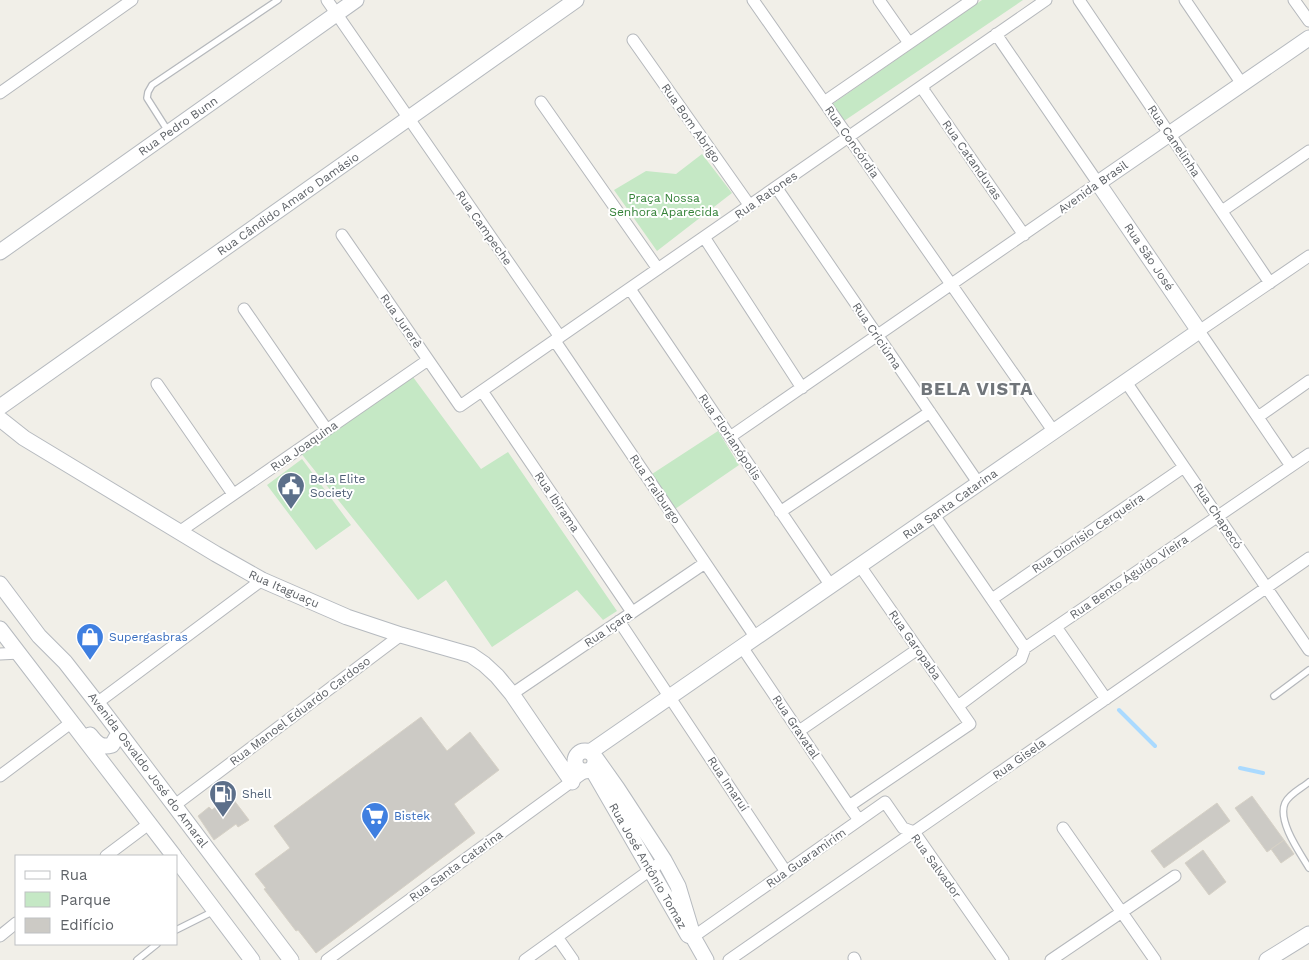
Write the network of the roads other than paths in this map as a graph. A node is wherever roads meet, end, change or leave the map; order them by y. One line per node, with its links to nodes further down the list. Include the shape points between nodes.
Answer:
1 (132, 0): 21 (street)
2 (278, 0): 25 (lane, via 152,85 147,98)
3 (327, 0): 13 (street, Rua Campeche)
4 (356, 0): 13 (main road, Rua Pedro Bunn)
5 (576, 0): 24 (main road, Rua Cândido Amaro Damásio)
6 (753, 0): 23 (street, Rua Concórdia)
7 (879, 0): 18 (street)
8 (972, 0): 18 (street)
9 (1046, 0): 15 (street, Rua Ratones)
10 (1079, 0): 26 (street, Rua Canelinha)
11 (1185, 0): 19 (street)
12 (1294, 0): 14 (street)
13 (337, 14): 24 (street, Rua Campeche); 25 (main road, Rua Pedro Bunn)
14 (1309, 21)
15 (996, 34): 20 (street, Rua Ratones); 29 (street)
16 (1309, 38): 19 (main road, Avenida Brasil)
17 (633, 40): 31 (street, Rua Bom Abrigo)
18 (909, 43): 23 (street)
19 (1242, 84): 26 (main road, Avenida Brasil)
20 (924, 85): 27 (street, Rua Ratones); 34 (street, Rua Catanduvas, via 924,91)
21 (0, 93)
22 (541, 102): 38 (street)
23 (824, 102): 27 (street, Rua Concórdia)
24 (409, 118): 45 (street, Rua Campeche); 53 (main road, Rua Cândido Amaro Damásio)
25 (169, 132): 36 (main road, Rua Pedro Bunn)
26 (1170, 134): 29 (main road, Avenida Brasil); 32 (street, Rua Canelinha)
27 (848, 137): 30 (street, Rua Ratones); 40 (street, Rua Concórdia)
28 (1309, 151): 32 (street)
29 (1098, 183): 34 (street, Avenida Brasil); 43 (main road, Rua São José)
30 (776, 187): 31 (street, Rua Ratones); 44 (street, Rua Criciúma)
31 (750, 206): 35 (street, Rua Ratones)
32 (1222, 211): 39 (street, Rua Canelinha)
33 (342, 235): 46 (street, Rua Jurerê)
34 (1024, 235): 40 (street, Avenida Brasil)
35 (704, 237): 38 (street, Rua Ratones); 50 (street)
36 (0, 252)
37 (1309, 256): 39 (street, Rua Santa Catarina)
38 (658, 269): 41 (street, Rua Ratones)
39 (1270, 283): 43 (street, Rua Santa Catarina)
40 (951, 285): 44 (street, Avenida Brasil); 58 (street, Rua Concórdia)
41 (630, 288): 45 (street, Rua Ratones); 59 (street, Rua Florianópolis)
42 (244, 309): 57 (street)
43 (1199, 332): 48 (main road, Rua Santa Catarina); 55 (street)
44 (878, 336): 50 (street, Avenida Brasil); 54 (street, Rua Criciúma)
45 (557, 339): 51 (street, Rua Ratones); 70 (street, Rua Fraiburgo)
46 (428, 360): 52 (street, Rua Jurerê); 57 (street, Rua Joaquina)
47 (1309, 381): 55 (street)
48 (1126, 382): 58 (main road, Rua Santa Catarina); 62 (street, Rua Chapecó)
49 (157, 384): 64 (street)
50 (802, 388): 59 (street, Avenida Brasil)
51 (482, 391): 52 (street, Rua Ratones); 78 (street, Rua Ibirama)
52 (460, 406)
53 (0, 407)
54 (930, 412): 63 (street, Rua Criciúma); 65 (street)
55 (1258, 417): 61 (street)
56 (0, 419): 68 (main road, Rua Itaguaçu, via 24,438)
57 (327, 430): 64 (street, Rua Joaquina)
58 (1054, 432): 63 (main road, Rua Santa Catarina)
59 (730, 437): 65 (street, Rua Florianópolis)
60 (1309, 454): 61 (street, Rua Bento Águido Vieira)
61 (1291, 466): 67 (street, Rua Bento Águido Vieira)
62 (1184, 467): 67 (street, Rua Chapecó); 77 (street, Rua Dionísio Cerqueira)
63 (979, 484): 66 (main road, Rua Santa Catarina)
64 (233, 494): 68 (street, Rua Joaquina)
65 (780, 512): 74 (street, Rua Florianópolis)
66 (934, 515): 71 (main road, Rua Santa Catarina); 77 (street)
67 (1218, 516): 75 (street, Rua Chapecó); 80 (street, Rua Bento Águido Vieira)
68 (179, 532): 72 (main road, Rua Itaguaçu)
69 (1309, 558): 75 (street, Rua Gisela)
70 (705, 563): 78 (street, Rua Içara); 84 (street, Rua Fraiburgo)
71 (860, 566): 74 (main road, Rua Santa Catarina); 87 (street, Rua Garopaba)
72 (262, 580): 82 (main road, Rua Itaguaçu, via 347,617); 97 (street)
73 (0, 584): 83 (main road, Avenida Osvaldo José do Amaral)
74 (830, 586): 84 (main road, Rua Santa Catarina)
75 (1266, 587): 88 (street, Rua Chapecó); 96 (street, Rua Gisela)
76 (0, 596): 83 (main road, via 16,618)
77 (992, 599): 86 (street)
78 (632, 612): 79 (street, Rua Içara)
79 (619, 621): 92 (street, Rua Içara); 94 (street, Rua Imaruí)
80 (1056, 627): 86 (street, Rua Bento Águido Vieira); 96 (street)
81 (0, 629): 90 (main road)
82 (401, 635): 92 (main road, Rua Itaguaçu, via 470,655 491,670); 107 (street, Rua Manoel Eduardo Cardoso)
83 (39, 636): 97 (main road, Avenida Osvaldo José do Amaral, via 65,662)
84 (756, 638): 85 (main road, Rua Santa Catarina)
85 (742, 647): 94 (main road, Rua Santa Catarina); 100 (street, Rua Gravatal)
86 (1025, 648): 98 (street, Rua Bento Águido Vieira, via 1021,659)
87 (918, 649): 98 (street, Rua Garopaba); 100 (street)
88 (1309, 650)
89 (0, 654): 90 (street)
90 (20, 654): 95 (main road)
91 (1309, 670): 93 (lane)
92 (512, 694): 102 (main road, Rua Itaguaçu)
93 (1274, 696)
94 (670, 697): 103 (main road, Rua Santa Catarina); 119 (street, Rua Imaruí)
95 (55, 699): 99 (main road); 101 (main road, via 74,714 97,744 112,745)
96 (1106, 699): 112 (street, Rua Gisela)
97 (97, 703): 101 (main road, Avenida Osvaldo José do Amaral)
98 (958, 706): 108 (street, Rua Garopaba, via 970,724)
99 (72, 722): 104 (street); 110 (main road)
100 (799, 731): 108 (street, Rua Gravatal)
101 (119, 733): 107 (main road, Avenida Osvaldo José do Amaral)
102 (555, 757): 103 (main road, via 576,757 582,751); 105 (main road, Rua Itaguaçu)
103 (591, 762): 105 (street, Rua Santa Catarina); 115 (main road, via 617,788); 118 (main road, Rua José Antônio Tomaz)
104 (0, 776)
105 (572, 782): 133 (street, Rua Santa Catarina)
106 (1309, 782): 117 (lane, via 1285,802 1283,813 1296,847)
107 (175, 805): 132 (main road, Avenida Osvaldo José do Amaral)
108 (849, 806): 109 (street, Rua Guaramirim)
109 (859, 820): 112 (street, Rua Salvador, via 885,802 903,828); 119 (street, Rua Guaramirim)
110 (150, 823): 113 (street); 114 (main road)
111 (1063, 828): 122 (street)
112 (914, 832): 137 (street, Rua Gisela); 138 (street, Rua Salvador)
113 (107, 855)
114 (173, 855)
115 (664, 860): 118 (street); 128 (main road, via 678,886)
116 (178, 862): 121 (main road)
117 (1309, 868)
118 (650, 870): 127 (street); 128 (main road, Rua José Antônio Tomaz, via 688,935)
119 (786, 872): 128 (street, Rua Guaramirim)
120 (1175, 876): 122 (street)
121 (214, 911): 124 (lane); 131 (main road)
122 (1122, 912): 139 (street); 140 (street)
123 (15, 924): 126 (street)
124 (178, 929)
125 (1309, 934): 141 (main road)
126 (0, 936)
127 (557, 937): 134 (street); 135 (street)
128 (693, 937): 136 (main road, Rua José Antônio Tomaz)
129 (156, 945): 130 (lane)
130 (137, 960)
131 (252, 960)
132 (291, 960)
133 (326, 960)
134 (525, 960)
135 (573, 960)
136 (706, 960)
137 (729, 960)
138 (1003, 960)
139 (1051, 960)
140 (1155, 960)
141 (1267, 960)

